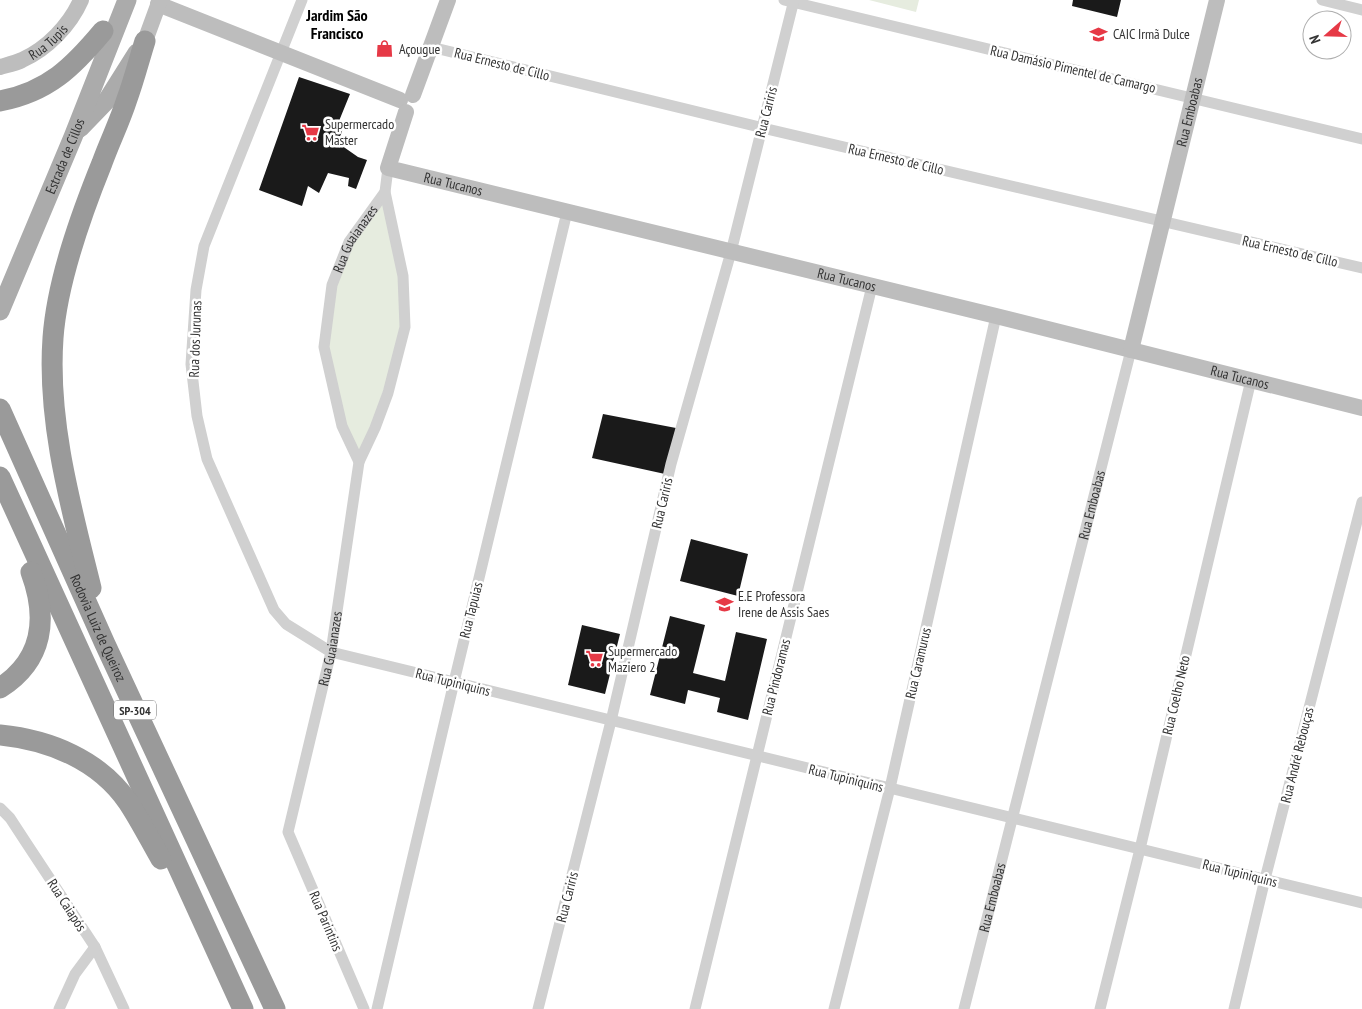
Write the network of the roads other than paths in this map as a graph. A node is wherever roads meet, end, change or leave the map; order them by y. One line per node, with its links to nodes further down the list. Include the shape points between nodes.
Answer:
1 (81, 0): 15 (street, Rua Tupis, via 60,32 41,50 21,61)
2 (114, 0): 11 (main road, Estrada de Cillos)
3 (127, 0): 20 (main road, Estrada de Cillos)
4 (302, 0): 14 (street, Rua dos Jurunas)
5 (448, 0): 13 (street)
6 (1217, 0): 16 (street, Rua Emboabas)
7 (1322, 0): 10 (street)
8 (790, 1): 16 (street, Rua Damásio Pimentel de Camargo); 19 (street, Rua Cariris)
9 (159, 2): 12 (street); 14 (street)
10 (1362, 10)
11 (103, 31): 17 (highway, via 79,60 52,81 29,94); 28 (main road, Estrada de Cillos)
12 (145, 41): 20 (main road, via 108,99); 40 (highway, via 127,100 74,239 53,336 56,428)
13 (431, 47): 18 (street); 19 (street, Rua Ernesto de Cillo)
14 (282, 54): 18 (street); 41 (street, Rua dos Jurunas, via 204,246 196,290 192,364 196,416 207,459 274,610 286,624)
15 (0, 67)
16 (1194, 98): 21 (street, Rua Damásio Pimentel de Camargo); 25 (street, Rua Emboabas)
17 (0, 101)
18 (406, 103): 22 (street)
19 (762, 128): 25 (street, Rua Ernesto de Cillo); 26 (street, Rua Cariris)
20 (73, 136): 30 (main road, Estrada de Cillos)
21 (1362, 139)
22 (388, 168): 23 (street, Rua Guaianazes); 24 (street, Rua Tucanos)
23 (385, 192): 36 (street, Rua Guaianazes, via 403,276 405,326 388,394); 36 (street, Rua Guaianazes, via 349,242 332,285 324,347 342,426)
24 (567, 212): 26 (street, Rua Tucanos); 42 (street, Rua Tapuias)
25 (1163, 221): 27 (street, Rua Ernesto de Cillo); 32 (street, Rua Emboabas)
26 (731, 252): 29 (street, Rua Tucanos); 44 (street, Rua Cariris, via 671,464)
27 (1362, 268)
28 (0, 280)
29 (872, 286): 31 (street, Rua Tucanos); 46 (street, Rua Pindoramas)
30 (0, 311)
31 (996, 316): 32 (street, Rua Tucanos); 47 (street, Rua Caramurus)
32 (1131, 350): 33 (street, Rua Tucanos); 49 (street, Rua Emboabas)
33 (1251, 380): 34 (street, Rua Tucanos); 51 (street, Rua Coelho Neto)
34 (1362, 408)
35 (0, 409): 40 (highway, Rodovia Luiz de Queiroz / SP-304)
36 (359, 462): 41 (street, Rua Guaianazes)
37 (0, 476): 55 (highway, Rodovia Luiz de Queiroz / SP-304)
38 (0, 487): 43 (highway, via 37,588 42,613 32,654 19,672)
39 (1362, 502): 52 (street, Rua André Rebouças)
40 (105, 644): 59 (highway, Rodovia Luiz de Queiroz / SP-304)
41 (331, 652): 42 (street, Rua Tupiniquins); 50 (street, Rua Guaianazes)
42 (454, 682): 44 (street, Rua Tupiniquins); 61 (street, Rua Tapuias)
43 (0, 688)
44 (611, 720): 46 (street, Rua Tupiniquins); 62 (street, Rua Cariris)
45 (0, 735): 55 (highway, via 46,744 76,756 104,775 128,802)
46 (757, 756): 47 (street, Rua Tupiniquins); 63 (street, Rua Pindoramas)
47 (890, 788): 49 (street, Rua Tupiniquins); 64 (street, Rua Caramurus)
48 (0, 808): 54 (street, Rua Caiapós, via 10,818)
49 (1013, 818): 51 (street, Rua Tupiniquins); 65 (street, Rua Emboabas)
50 (288, 832): 60 (street, Rua Parintins)
51 (1140, 849): 52 (street, Rua Tupiniquins); 66 (street, Rua Coelho Neto)
52 (1265, 879): 53 (street, Rua Tupiniquins); 67 (street, Rua André Rebouças)
53 (1362, 903)
54 (95, 947): 56 (street, via 74,974); 57 (street, Rua Caiapós)
55 (222, 962): 58 (highway, Rodovia Luiz de Queiroz / SP-304)
56 (59, 1009)
57 (124, 1009)
58 (243, 1009)
59 (274, 1009)
60 (364, 1009)
61 (377, 1009)
62 (538, 1009)
63 (695, 1009)
64 (834, 1009)
65 (964, 1009)
66 (1100, 1009)
67 (1234, 1009)

